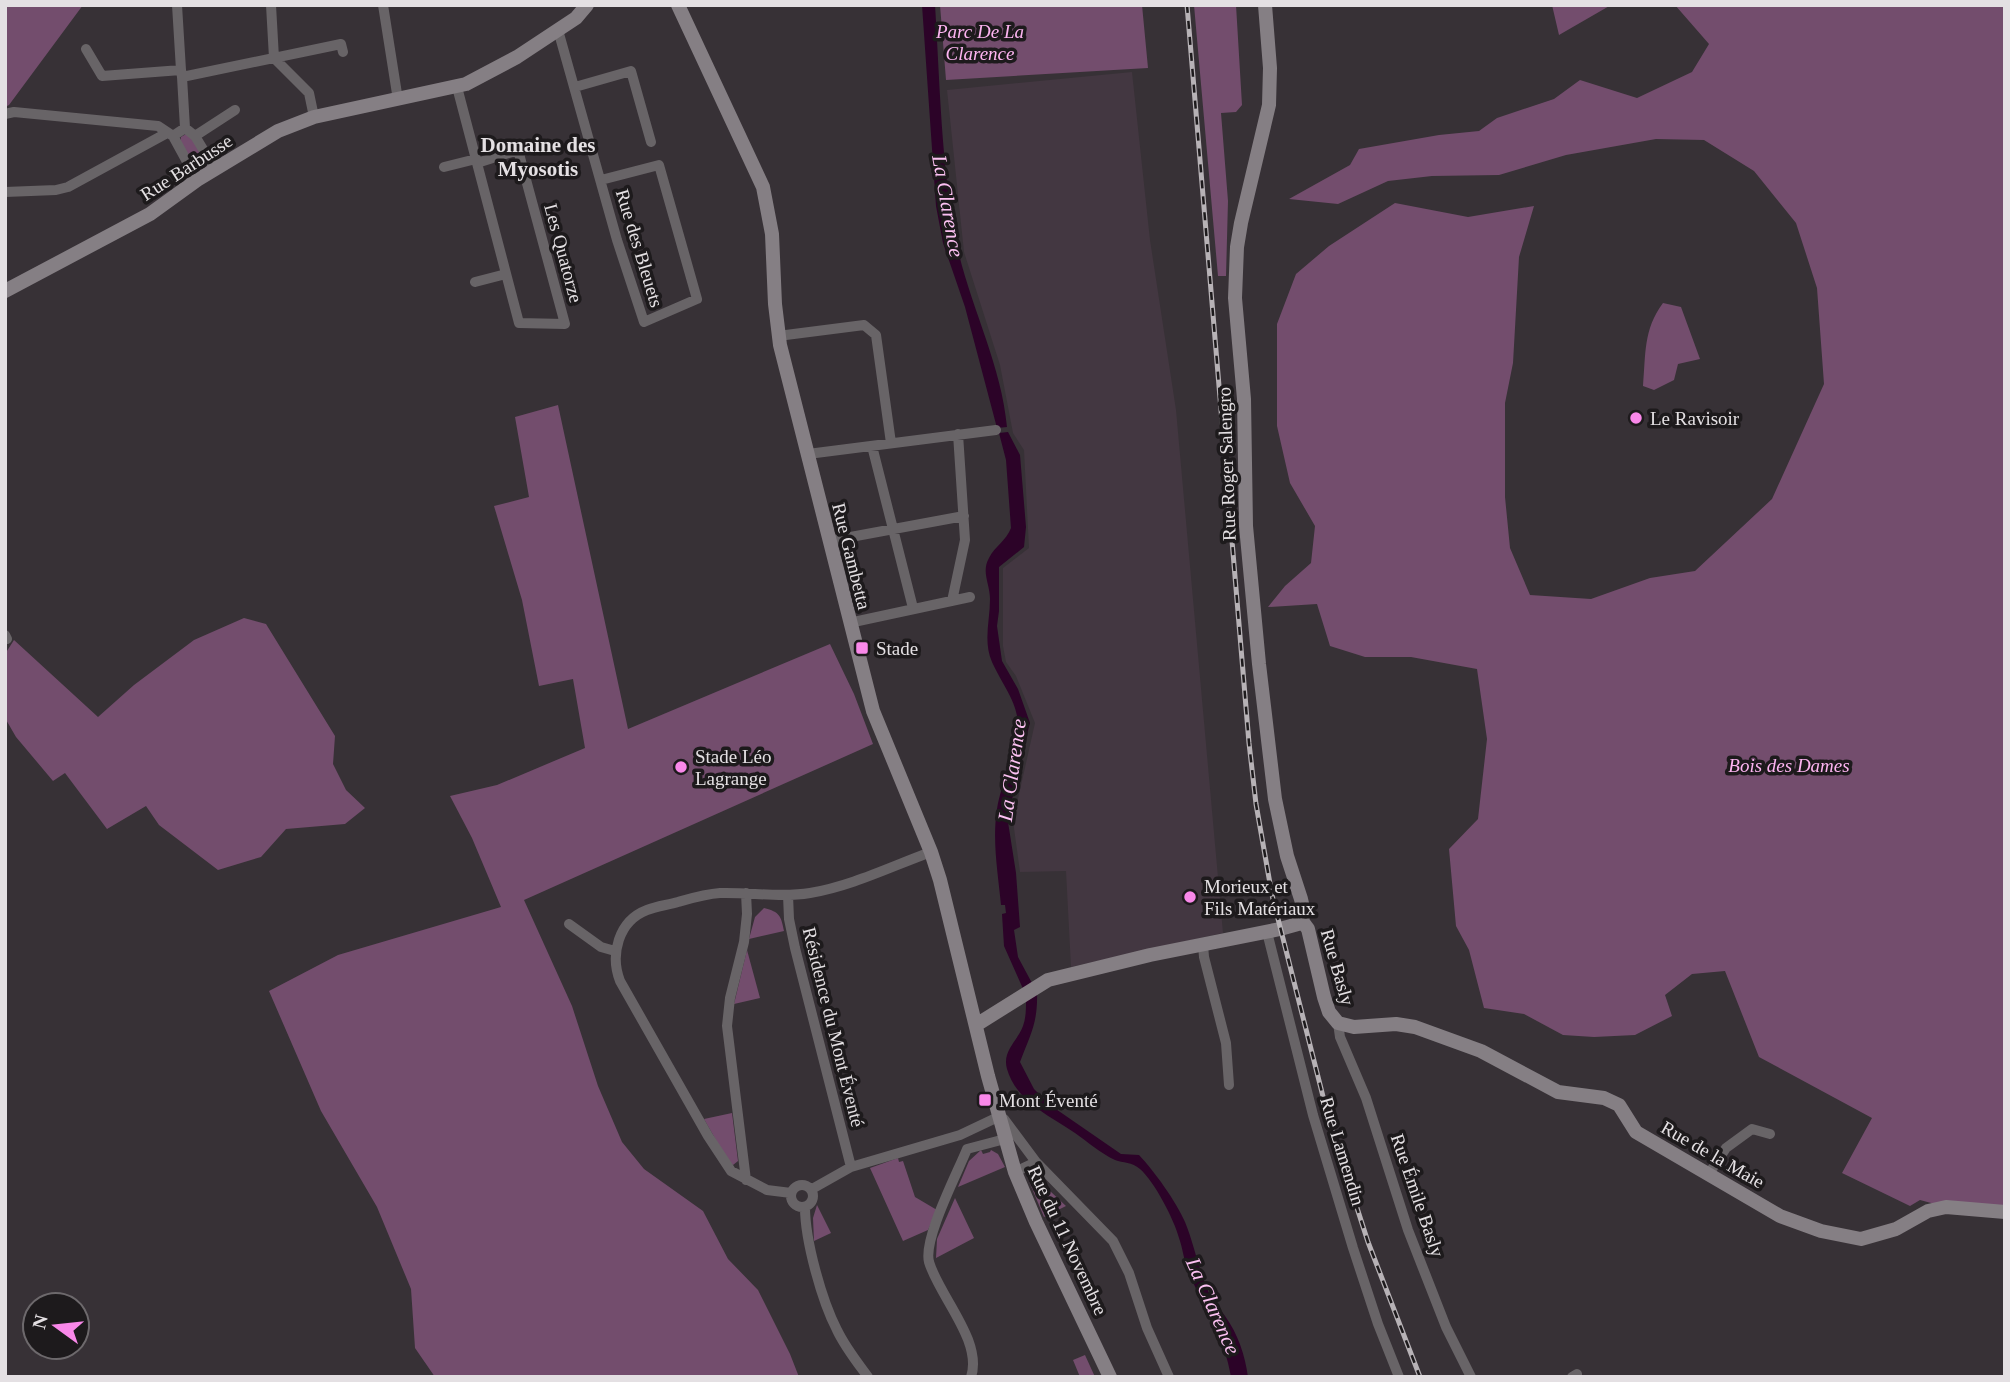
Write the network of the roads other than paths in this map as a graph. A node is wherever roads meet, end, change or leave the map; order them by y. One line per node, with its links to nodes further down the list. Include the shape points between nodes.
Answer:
1 (177, 5): 11 (street)
2 (271, 5): 10 (street)
3 (383, 5): 14 (street)
4 (587, 5): 7 (street, Rue Barbusse)
5 (678, 5): 33 (street, Rue Gambetta, via 763,187 772,234)
6 (1265, 5): 49 (street, Rue Roger Salengro, via 1269,105 1241,223 1235,298 1244,399 1246,526 1259,664 1275,799 1301,899)
7 (558, 30): 12 (street, Rue Barbusse); 13 (street, Rue des Bleuets)
8 (86, 49): 11 (street, via 102,76)
9 (343, 52): 10 (street, via 341,44)
10 (274, 58): 11 (street); 17 (street, via 309,93)
11 (181, 74): 18 (street)
12 (457, 87): 14 (street, Rue Barbusse); 22 (street, Les Quatorze)
13 (575, 87): 21 (street, via 631,71); 26 (street, Rue des Bleuets)
14 (398, 100): 17 (street, Rue Barbusse)
15 (235, 110): 20 (street)
16 (5, 114): 19 (street, via 158,126)
17 (314, 117): 24 (street, Rue Barbusse, via 278,131)
18 (185, 128): 19 (street); 20 (street)
19 (170, 135): 25 (street); 27 (street, via 68,187)
20 (195, 136): 24 (street)
21 (651, 142)
22 (477, 161): 23 (street, Les Quatorze); 28 (street, Les Quatorze); 31 (street, Les Quatorze, via 518,150)
23 (444, 167)
24 (215, 169): 25 (street, Rue Barbusse)
25 (197, 180): 30 (street, Rue Barbusse, via 150,214)
26 (601, 180): 26 (street, Rue des Bleuets, via 645,323 696,299 659,165)
27 (5, 192)
28 (506, 274): 29 (street); 31 (street, Les Quatorze, via 519,323)
29 (475, 282)
30 (5, 290)
31 (565, 324): 32 (street, Les Quatorze)
32 (577, 326)
33 (778, 336): 36 (street, via 864,325 876,335); 38 (street, Rue Gambetta)
34 (996, 430): 35 (street)
35 (958, 434): 36 (street); 39 (street)
36 (891, 443): 37 (street)
37 (872, 446): 38 (street); 40 (street)
38 (808, 454): 41 (street, Rue Gambetta)
39 (964, 516): 40 (street); 43 (street, via 965,540)
40 (894, 531): 41 (street); 44 (street)
41 (829, 541): 45 (street, Rue Gambetta)
42 (970, 597): 43 (street)
43 (952, 601): 44 (street)
44 (913, 608): 45 (street)
45 (849, 623): 46 (street, Rue Gambetta, via 884,742)
46 (931, 852): 48 (street, via 845,884); 55 (street, Rue Gambetta)
47 (746, 893): 48 (street); 53 (street, via 698,896 645,910 625,929); 66 (street, via 744,942 727,1026)
48 (788, 895): 63 (street, Résidence du Mont Éventé, via 795,948)
49 (1302, 921): 51 (street); 54 (street, Rue Basly, via 1329,1012)
50 (569, 924): 53 (street, via 601,947)
51 (1267, 932): 52 (street); 75 (street, Rue Lamendin, via 1353,1248)
52 (1203, 945): 55 (street, via 1057,978); 56 (street, via 1226,1043)
53 (615, 951): 66 (street, via 615,968 632,1006 731,1171)
54 (1338, 1023): 65 (street, Rue de la Maie, via 1415,1027 1481,1051 1558,1092 1604,1098 1619,1105 1636,1132); 76 (street, Rue Émile Basly, via 1408,1230)
55 (975, 1025): 57 (street, Rue Gambetta)
56 (1229, 1085)
57 (998, 1117): 59 (street); 60 (street, Rue du 11 Novembre); 62 (street)
58 (1770, 1134): 65 (street, via 1752,1129 1726,1148)
59 (960, 1135): 61 (street); 63 (street)
60 (1005, 1139): 61 (street); 64 (street, Rue du 11 Novembre)
61 (967, 1149): 72 (street, via 930,1238 929,1260 970,1346 975,1366)
62 (1036, 1162): 64 (street); 74 (street, via 1114,1241)
63 (851, 1167): 67 (street)
64 (1015, 1172): 73 (street, Rue du 11 Novembre)
65 (1708, 1175): 70 (street, Rue de la Maie, via 1780,1216 1861,1239 1946,1207)
66 (746, 1180): 68 (street, via 767,1190)
67 (812, 1189): 68 (street, via 800,1185); 69 (street, via 813,1200)
68 (791, 1193): 69 (street, via 794,1204)
69 (805, 1207): 71 (street, via 830,1313)
70 (2005, 1212)
71 (868, 1377)
72 (971, 1377)
73 (1110, 1377)
74 (1169, 1377)
75 (1399, 1377)
76 (1471, 1377)

